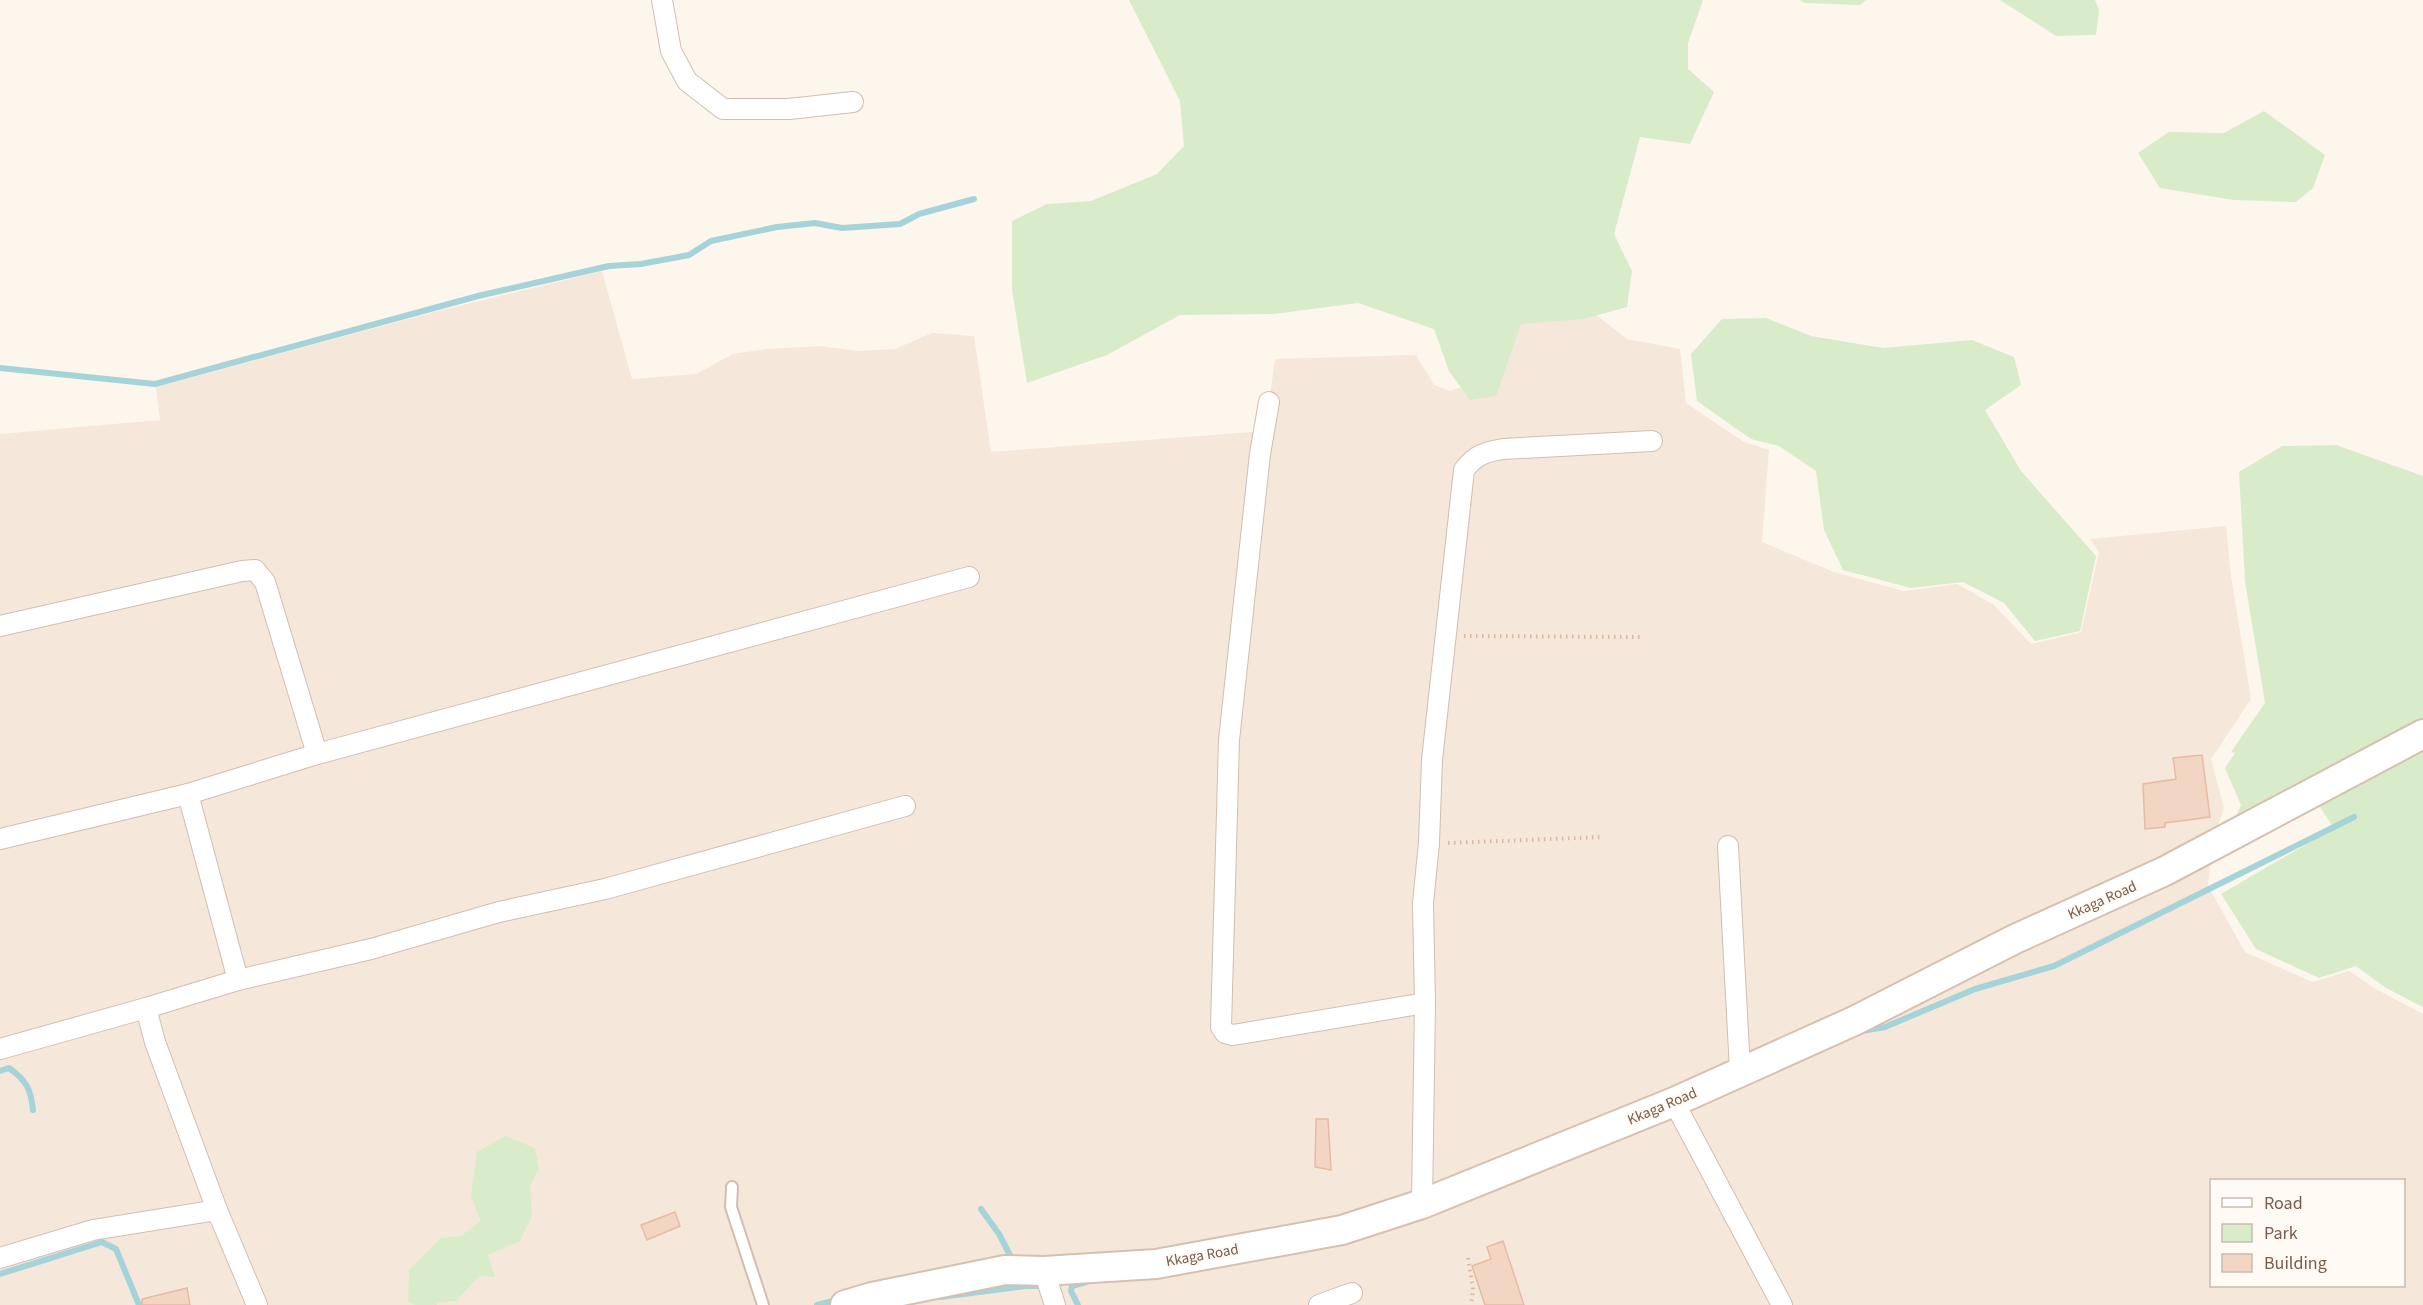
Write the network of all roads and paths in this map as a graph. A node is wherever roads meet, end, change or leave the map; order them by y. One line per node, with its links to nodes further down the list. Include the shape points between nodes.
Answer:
1 (662, 0): 2 (street, via 671,51 687,81 723,109 789,109)
2 (853, 102)
3 (1269, 402): 18 (street, via 1229,740 1221,1027 1233,1035)
4 (1652, 441): 7 (street, via 1503,449 1473,459 1464,470)
5 (969, 577): 10 (street)
6 (0, 626): 10 (street, via 255,570 265,582)
7 (1446, 636): 8 (path); 15 (street, via 1432,760)
8 (1642, 638)
9 (2423, 734): 21 (street, Kkaga Road, via 2165,872 2015,939 1854,1021)
10 (317, 754): 11 (street)
11 (188, 794): 14 (street); 17 (street)
12 (905, 806): 17 (street, via 606,889 500,912 371,949)
13 (1603, 837): 15 (path)
14 (0, 839)
15 (1429, 843): 18 (street, via 1423,903)
16 (1728, 846): 21 (street)
17 (238, 980): 19 (street)
18 (1425, 1003): 24 (street)
19 (146, 1008): 20 (street); 25 (street, via 154,1042)
20 (0, 1049)
21 (1740, 1070): 22 (street, Kkaga Road)
22 (1674, 1102): 24 (street, Kkaga Road); 36 (street)
23 (732, 1187): 31 (lane, via 731,1207)
24 (1422, 1204): 28 (street, Kkaga Road, via 1342,1230 1215,1253 1156,1263)
25 (216, 1210): 26 (street, via 93,1230); 30 (street)
26 (0, 1258)
27 (1468, 1258): 35 (path, via 1473,1289)
28 (1044, 1271): 32 (street, Kkaga Road, via 1005,1270); 33 (street)
29 (1352, 1293): 34 (street)
30 (257, 1305)
31 (763, 1305)
32 (845, 1305)
33 (1055, 1305)
34 (1319, 1305)
35 (1471, 1305)
36 (1782, 1305)

